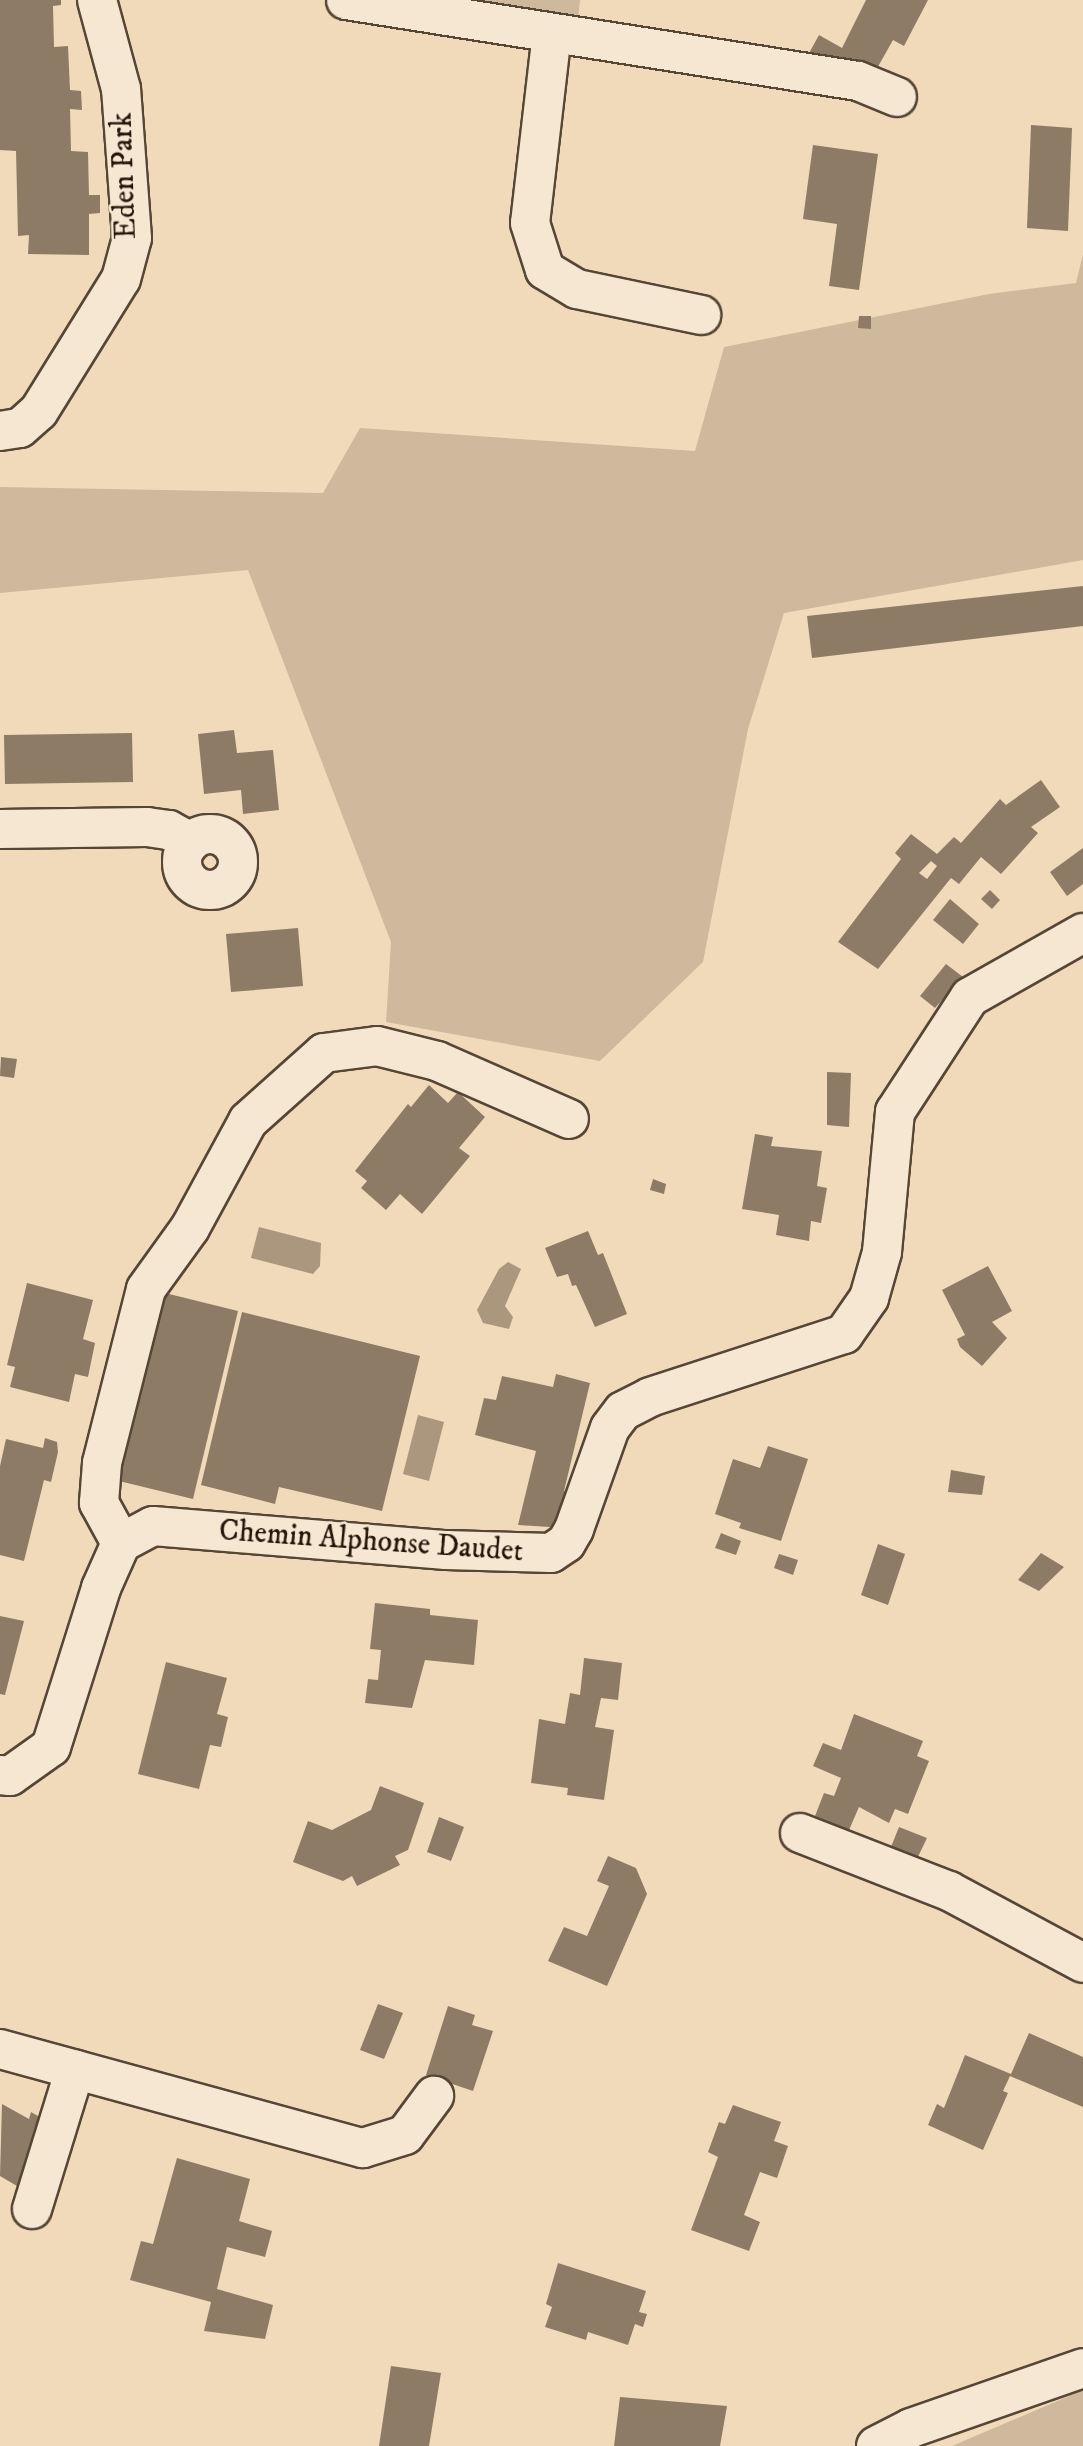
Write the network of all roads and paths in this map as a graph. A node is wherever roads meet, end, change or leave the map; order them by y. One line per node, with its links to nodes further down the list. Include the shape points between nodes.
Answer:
1 (97, 0): 6 (street, Eden Park, via 121,89 132,238 121,279 40,411 20,428)
2 (346, 0): 3 (street)
3 (552, 33): 4 (street, via 858,81); 5 (street, via 530,223 545,270 577,289)
4 (897, 97)
5 (701, 315)
6 (0, 431)
7 (0, 829): 8 (street, via 147,827 169,830)
8 (191, 842)
9 (1083, 933): 11 (street, Chemin Alphonse Daudet, via 970,997 895,1112 882,1252 869,1298 844,1334 650,1397 623,1411 610,1428 574,1529 566,1543 551,1553 446,1550 153,1526)
10 (569, 1119): 11 (street, via 437,1061 377,1046 324,1053 248,1121 190,1228 146,1289 102,1464 99,1503)
11 (121, 1543): 12 (street, via 101,1588 51,1747 10,1776)
12 (0, 1774)
13 (800, 1833): 14 (street, via 948,1891)
14 (1083, 1963)
15 (0, 2049): 16 (street)
16 (75, 2069): 17 (street, via 363,2148 405,2135); 18 (street)
17 (434, 2096)
18 (32, 2208)
19 (1083, 2368): 20 (street, via 911,2428)
20 (876, 2446)

